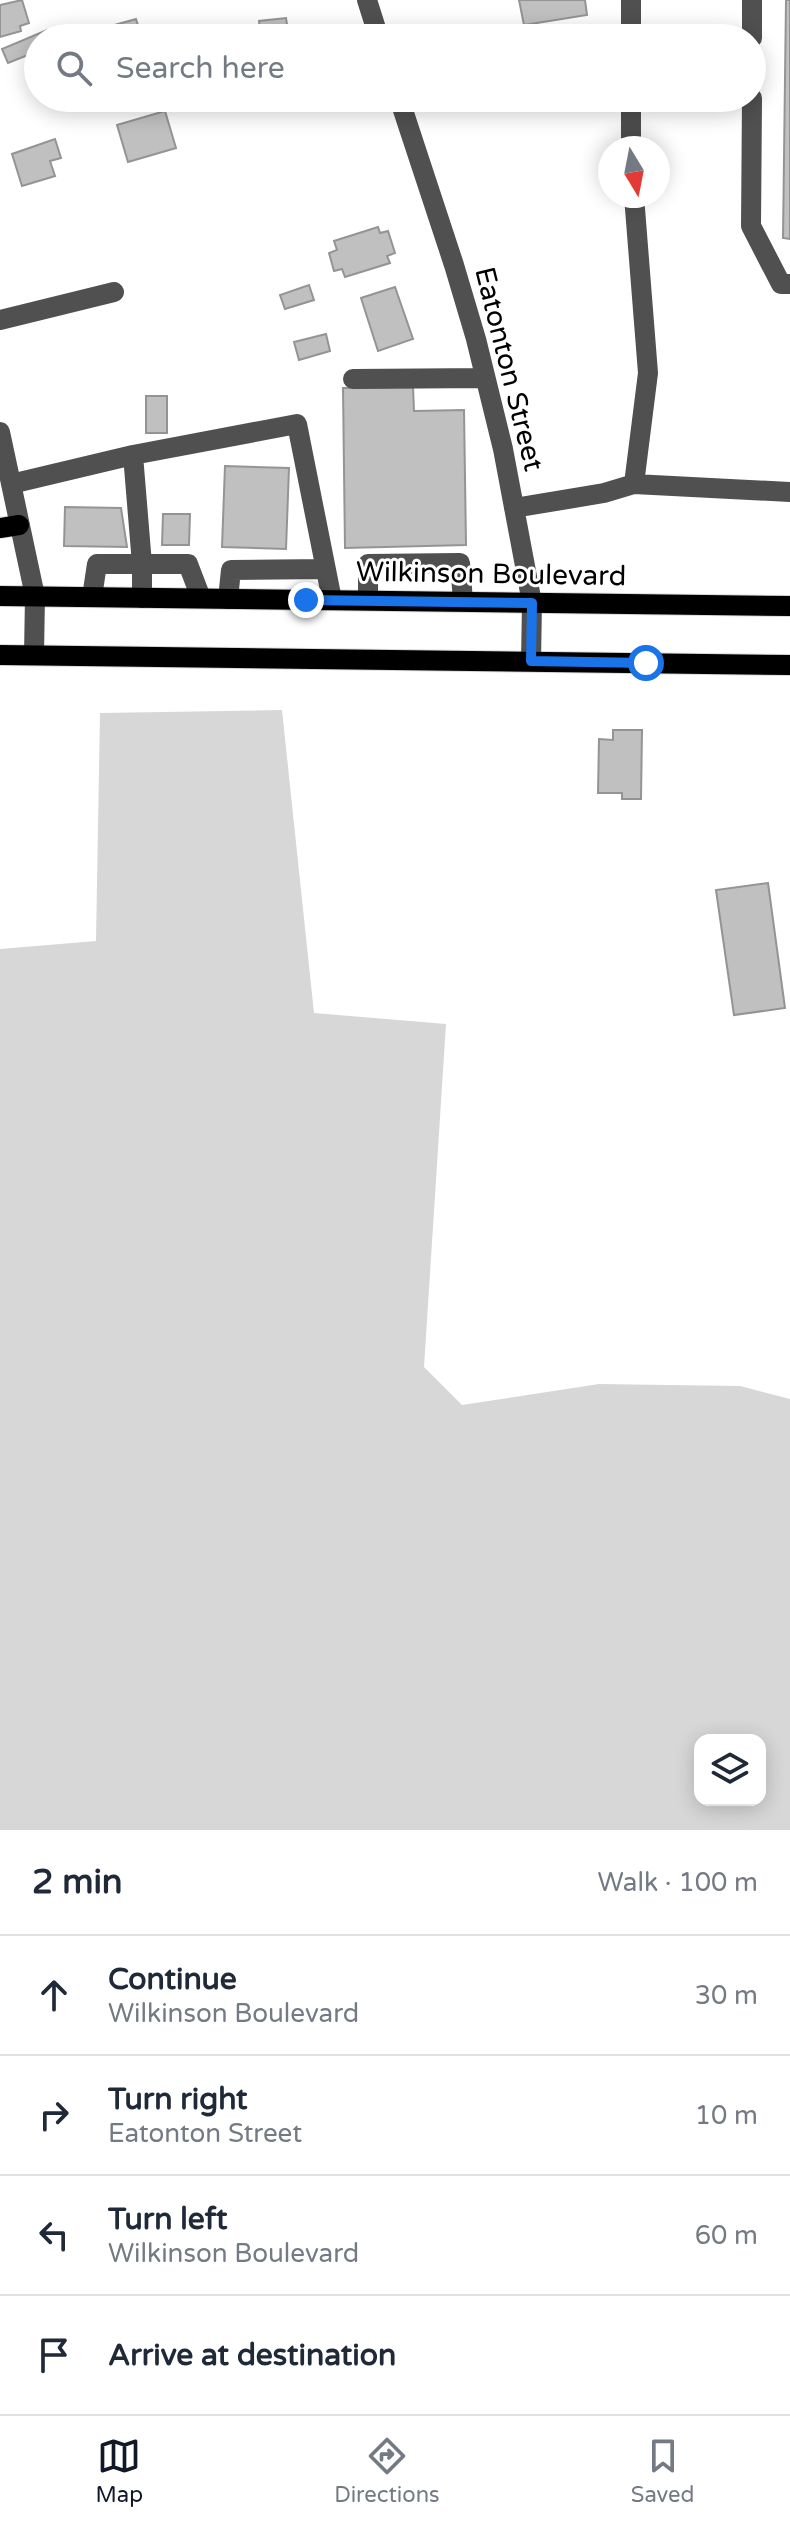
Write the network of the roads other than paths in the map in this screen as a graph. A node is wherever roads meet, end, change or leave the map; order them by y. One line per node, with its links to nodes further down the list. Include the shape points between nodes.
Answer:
1 (367, 0): 4 (street)
2 (631, 0): 5 (street)
3 (752, 0): 6 (street)
4 (375, 24)
5 (631, 24)
6 (752, 24)
7 (404, 112): 15 (street, Eatonton Street)
8 (631, 112): 10 (street)
9 (752, 112): 12 (street, via 751,226 781,284)
10 (631, 136)
11 (635, 208): 20 (street, via 648,373)
12 (790, 284)
13 (114, 292): 14 (street)
14 (0, 320)
15 (485, 378): 16 (street); 22 (street, Eatonton Street)
16 (353, 379)
17 (0, 432): 19 (street)
18 (133, 455): 19 (street); 24 (street); 25 (street, via 297,424)
19 (11, 484): 23 (street)
20 (634, 484): 21 (street); 22 (street)
21 (790, 492)
22 (514, 508): 35 (street, Eatonton Street)
23 (10, 526): 27 (street)
24 (142, 564): 28 (street, via 97,564); 29 (street); 30 (street, via 188,564)
25 (326, 569): 31 (street, via 231,570); 32 (street)
26 (0, 596): 27 (main road, Wilkinson Boulevard)
27 (35, 596): 28 (main road, Wilkinson Boulevard); 38 (street)
28 (92, 597): 29 (main road, Wilkinson Boulevard)
29 (142, 598): 30 (main road, Wilkinson Boulevard)
30 (201, 598): 31 (main road, Wilkinson Boulevard)
31 (228, 599): 32 (main road, Wilkinson Boulevard)
32 (332, 600): 33 (main road, Wilkinson Boulevard)
33 (368, 600): 34 (main road, Wilkinson Boulevard); 34 (street, via 368,564 460,563)
34 (463, 601): 35 (main road, Wilkinson Boulevard)
35 (532, 603): 36 (main road, Wilkinson Boulevard); 39 (street, Eatonton Street)
36 (790, 606)
37 (0, 655): 38 (main road)
38 (34, 655): 39 (main road)
39 (531, 661): 40 (main road)
40 (790, 665)

